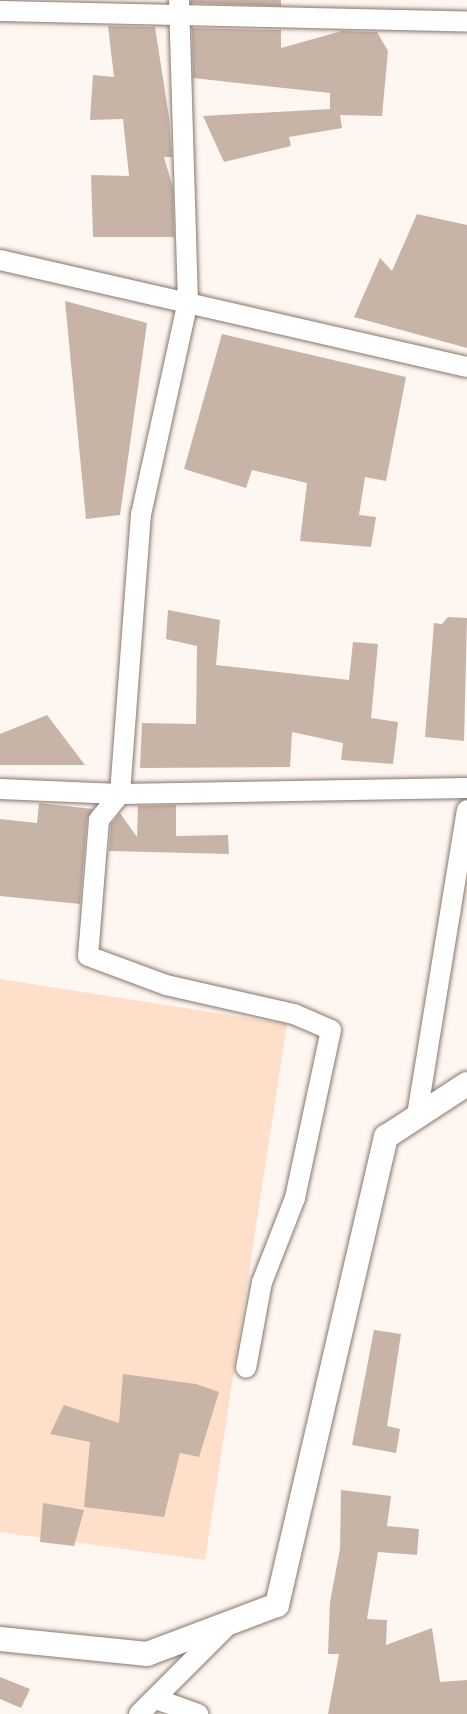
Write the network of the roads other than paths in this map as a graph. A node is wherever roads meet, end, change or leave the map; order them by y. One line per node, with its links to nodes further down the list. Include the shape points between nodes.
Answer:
1 (179, 8): 2 (street); 3 (street); 5 (street)
2 (0, 11)
3 (467, 22)
4 (0, 260): 5 (street)
5 (188, 301): 6 (street); 9 (street, via 141,514)
6 (467, 367)
7 (467, 788): 9 (street)
8 (0, 789): 9 (street)
9 (120, 794): 13 (street, via 99,820 88,956 166,985 294,1014 331,1030 295,1197 262,1282)
10 (467, 810): 12 (street)
11 (467, 1084): 12 (street)
12 (417, 1115): 14 (street, via 386,1137 277,1605)
13 (246, 1368)
14 (231, 1623): 15 (street, via 147,1654); 16 (street)
15 (0, 1639)
16 (156, 1699): 17 (street); 18 (street)
17 (139, 1714)
18 (198, 1714)

